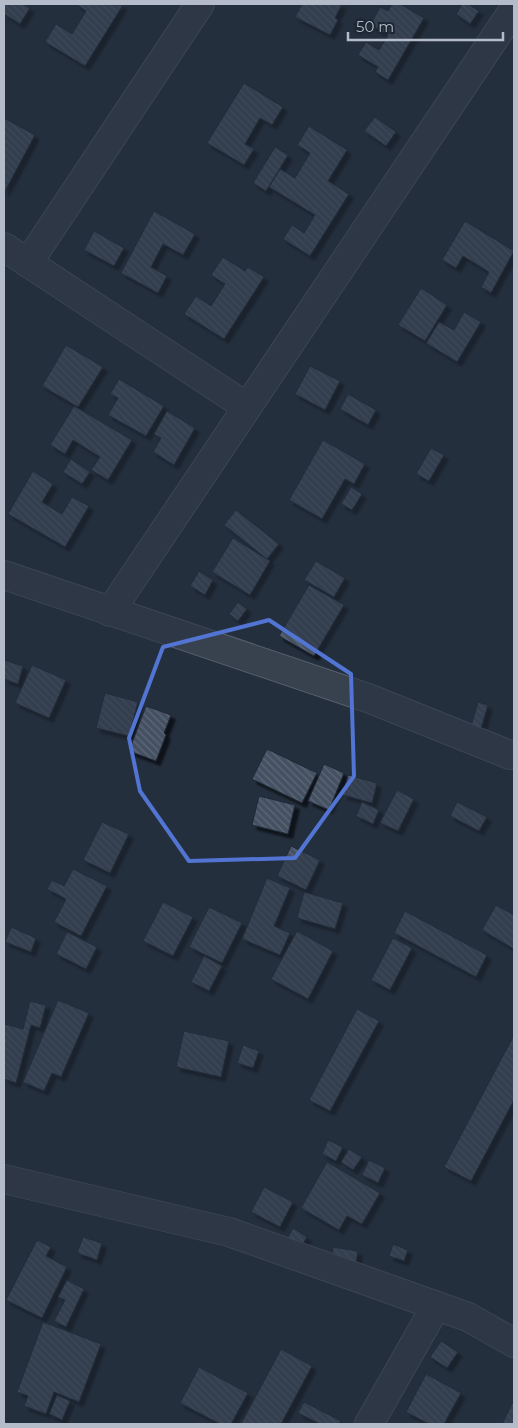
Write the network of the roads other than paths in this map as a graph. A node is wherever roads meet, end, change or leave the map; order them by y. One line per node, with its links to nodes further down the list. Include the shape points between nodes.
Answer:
1 (200, 4): 4 (street)
2 (514, 9): 5 (street)
3 (4, 247): 4 (street)
4 (28, 263): 5 (street)
5 (247, 407): 7 (street)
6 (4, 575): 7 (street)
7 (110, 612): 8 (street, via 368,698)
8 (514, 755)
9 (4, 1180): 10 (street, via 230,1232)
10 (436, 1306): 11 (street, via 468,1317); 12 (street)
11 (514, 1343)
12 (369, 1424)

